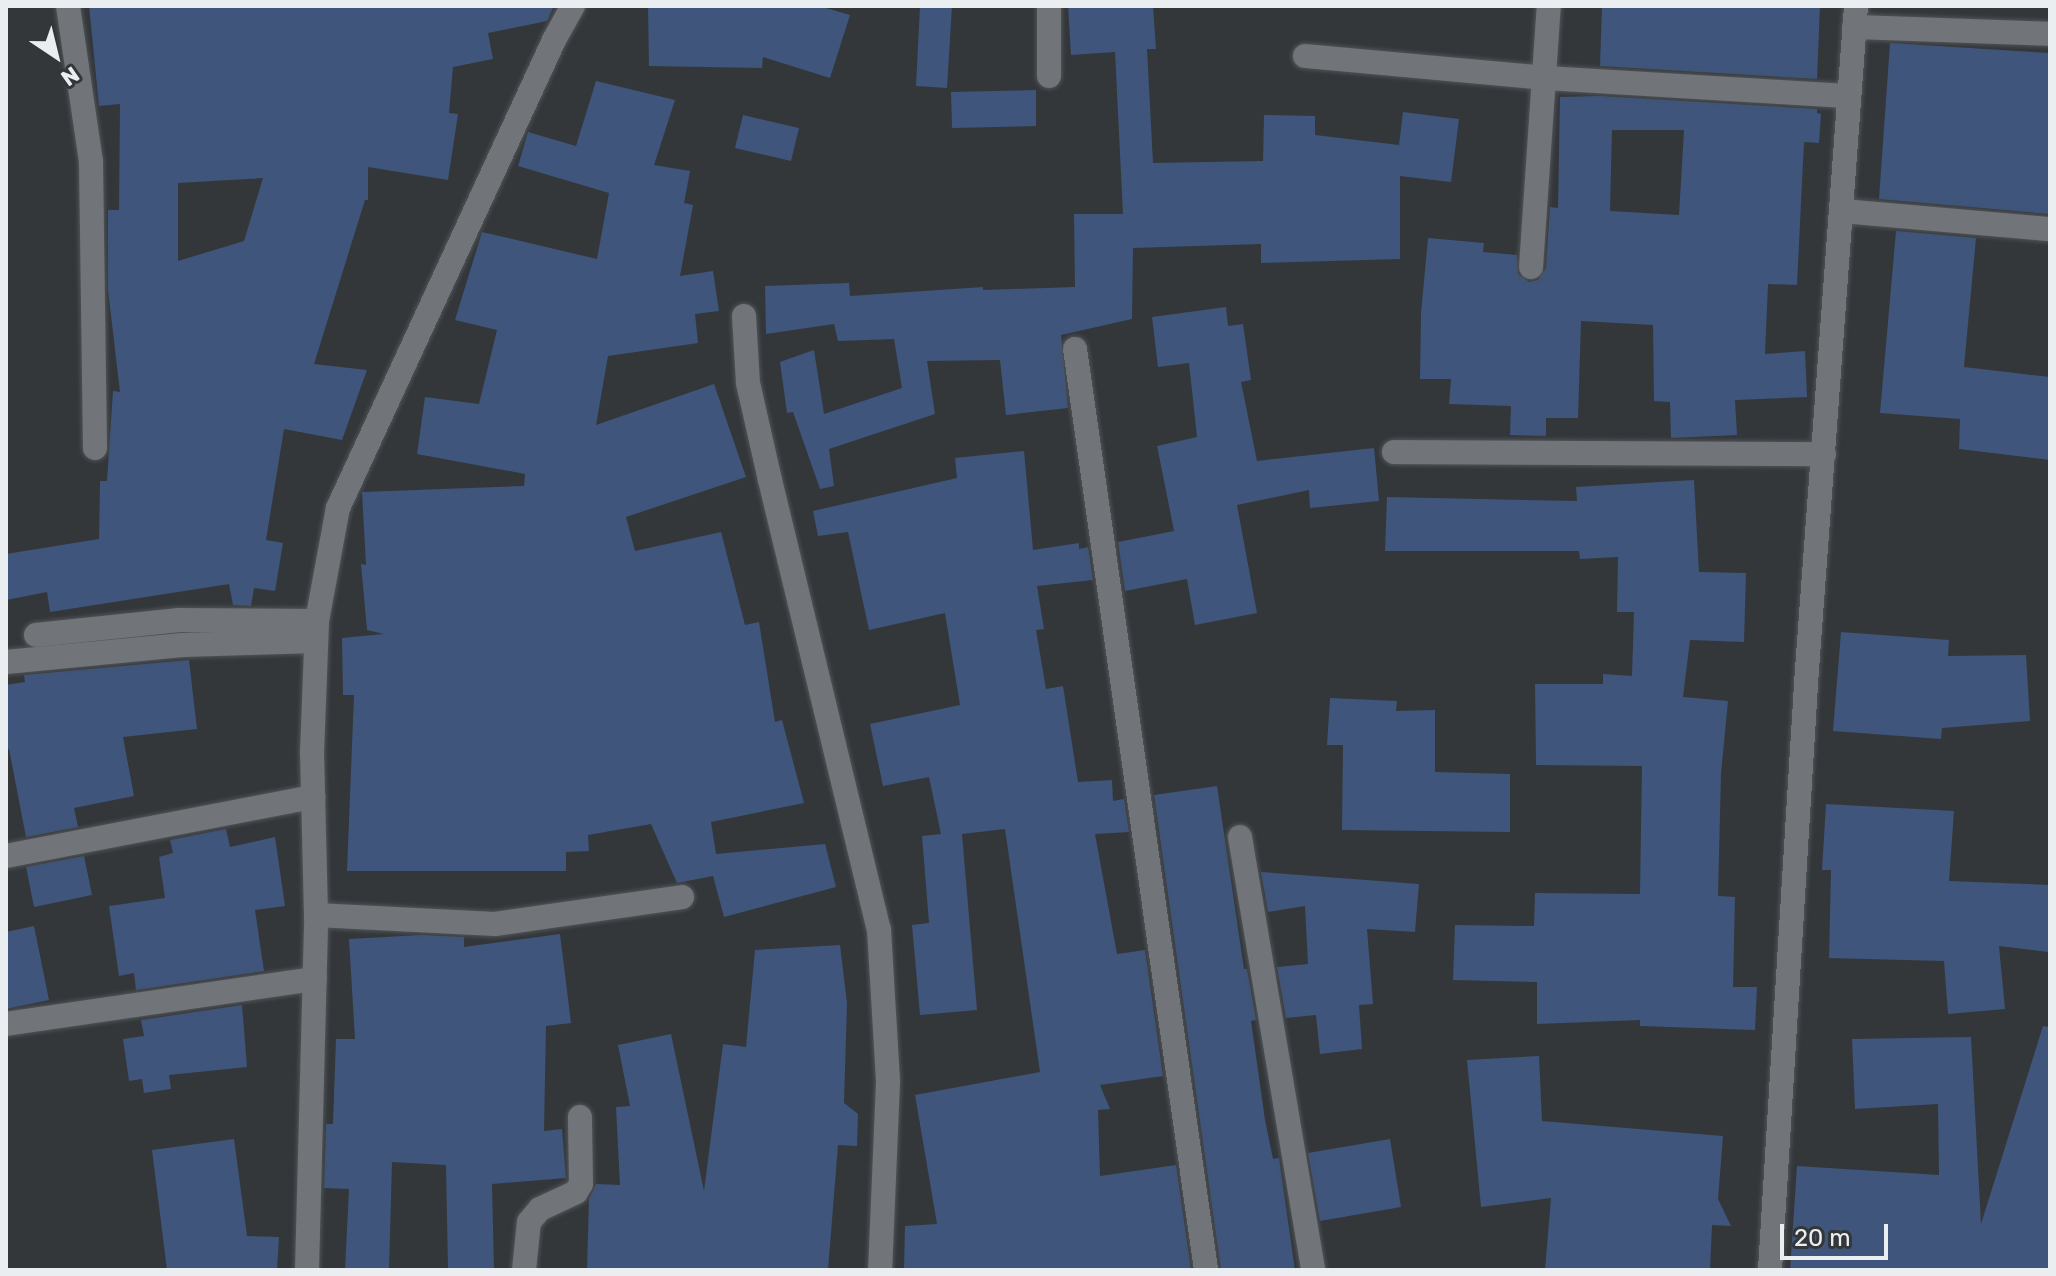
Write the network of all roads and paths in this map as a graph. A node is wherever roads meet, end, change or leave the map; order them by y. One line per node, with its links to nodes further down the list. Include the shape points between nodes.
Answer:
1 (68, 6): 16 (street, via 91,161)
2 (573, 6): 19 (street, via 338,508)
3 (1049, 6): 8 (street)
4 (1549, 6): 9 (street)
5 (1855, 17): 6 (street); 10 (street)
6 (2050, 34)
7 (1305, 56): 9 (street)
8 (1049, 76)
9 (1545, 78): 10 (street); 13 (street)
10 (1847, 96): 11 (street)
11 (1843, 211): 12 (street); 18 (street)
12 (2050, 229)
13 (1531, 267)
14 (744, 316): 32 (street, via 748,383 763,452 879,929 888,1082)
15 (1075, 349): 33 (street)
16 (95, 448)
17 (1394, 452): 18 (street)
18 (1824, 454): 35 (street)
19 (316, 631): 20 (street, via 179,620); 21 (street); 22 (street)
20 (36, 635)
21 (6, 662)
22 (313, 797): 24 (street); 26 (street)
23 (1240, 837): 34 (street)
24 (6, 856)
25 (682, 897): 26 (street, via 495,924)
26 (316, 915): 27 (street)
27 (315, 979): 28 (street); 30 (street)
28 (6, 1024)
29 (580, 1117): 31 (street, via 581,1184 576,1192 540,1209 529,1222)
30 (307, 1270)
31 (524, 1270)
32 (880, 1270)
33 (1206, 1270)
34 (1313, 1270)
35 (1770, 1270)

